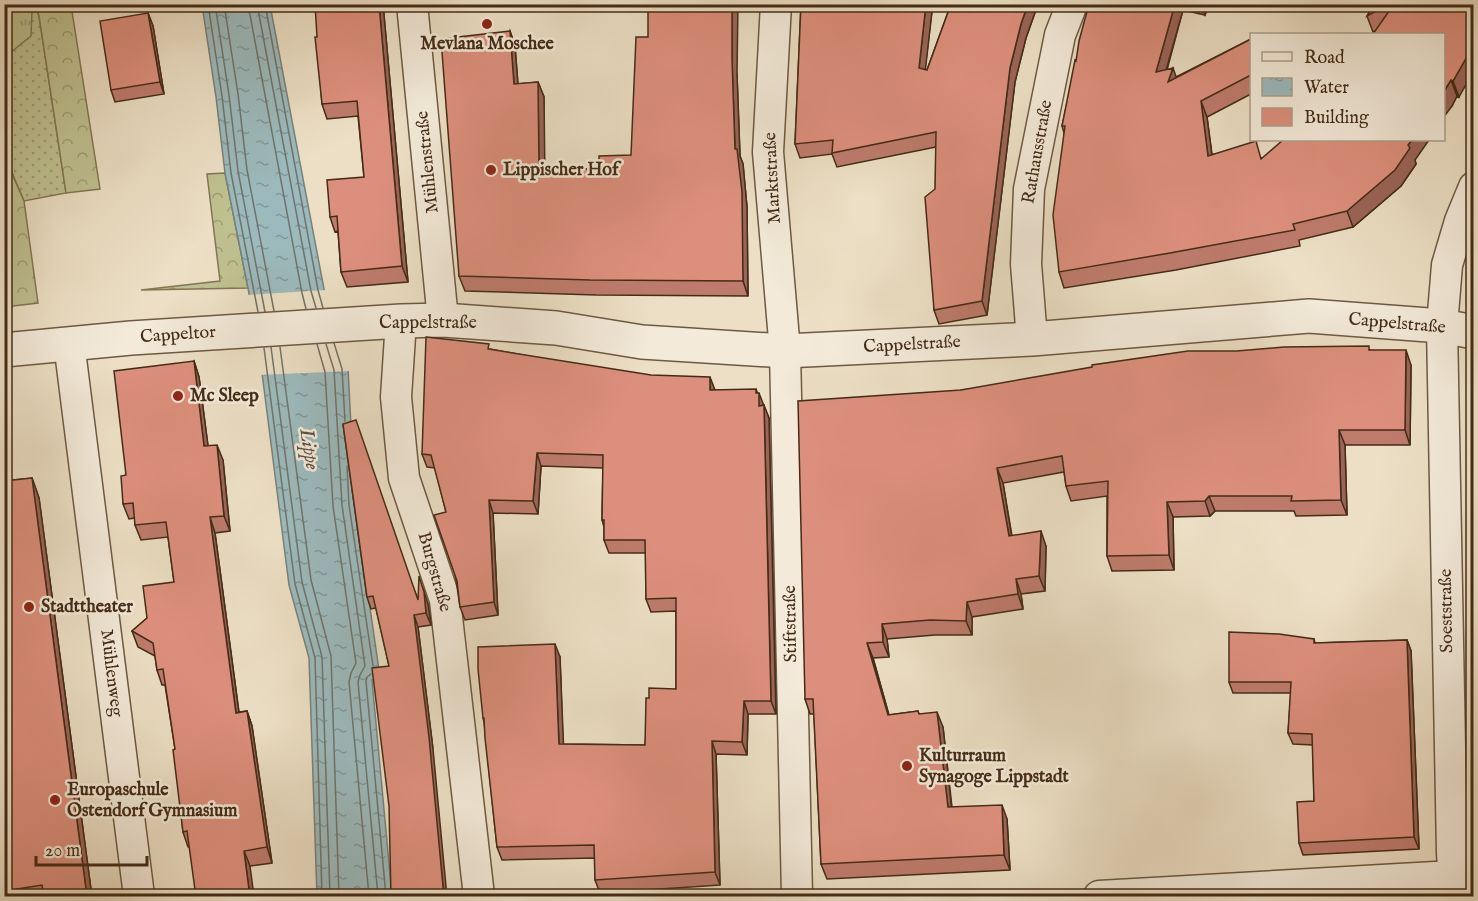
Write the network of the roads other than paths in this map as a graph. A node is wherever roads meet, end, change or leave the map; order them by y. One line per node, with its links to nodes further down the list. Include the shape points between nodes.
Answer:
1 (412, 4): 5 (street, Mühlenstraße)
2 (776, 4): 13 (street, Marktstraße, via 768,152)
3 (1072, 4): 10 (street, Rathausstraße, via 1060,35 1029,189 1026,264)
4 (1473, 187): 8 (street, Soeststraße, via 1447,265)
5 (443, 320): 6 (street, Cappelstraße); 13 (street, Cappelstraße, via 556,328 642,342)
6 (401, 321): 7 (street, Cappelstraße); 16 (street, Burgstraße, via 396,397 404,478 445,600)
7 (351, 324): 11 (street, Cappeltor)
8 (1442, 326): 9 (street, Cappelstraße); 10 (street, Cappelstraße, via 1309,316); 14 (street, Soeststraße)
9 (1473, 332)
10 (1032, 339): 13 (street, Cappelstraße)
11 (69, 343): 12 (street, Cappeltor); 15 (street, Mühlenweg)
12 (4, 350)
13 (785, 351): 17 (street, Stiftstraße)
14 (1454, 886): 18 (street)
15 (139, 897)
16 (479, 897)
17 (797, 897)
18 (1099, 897)

